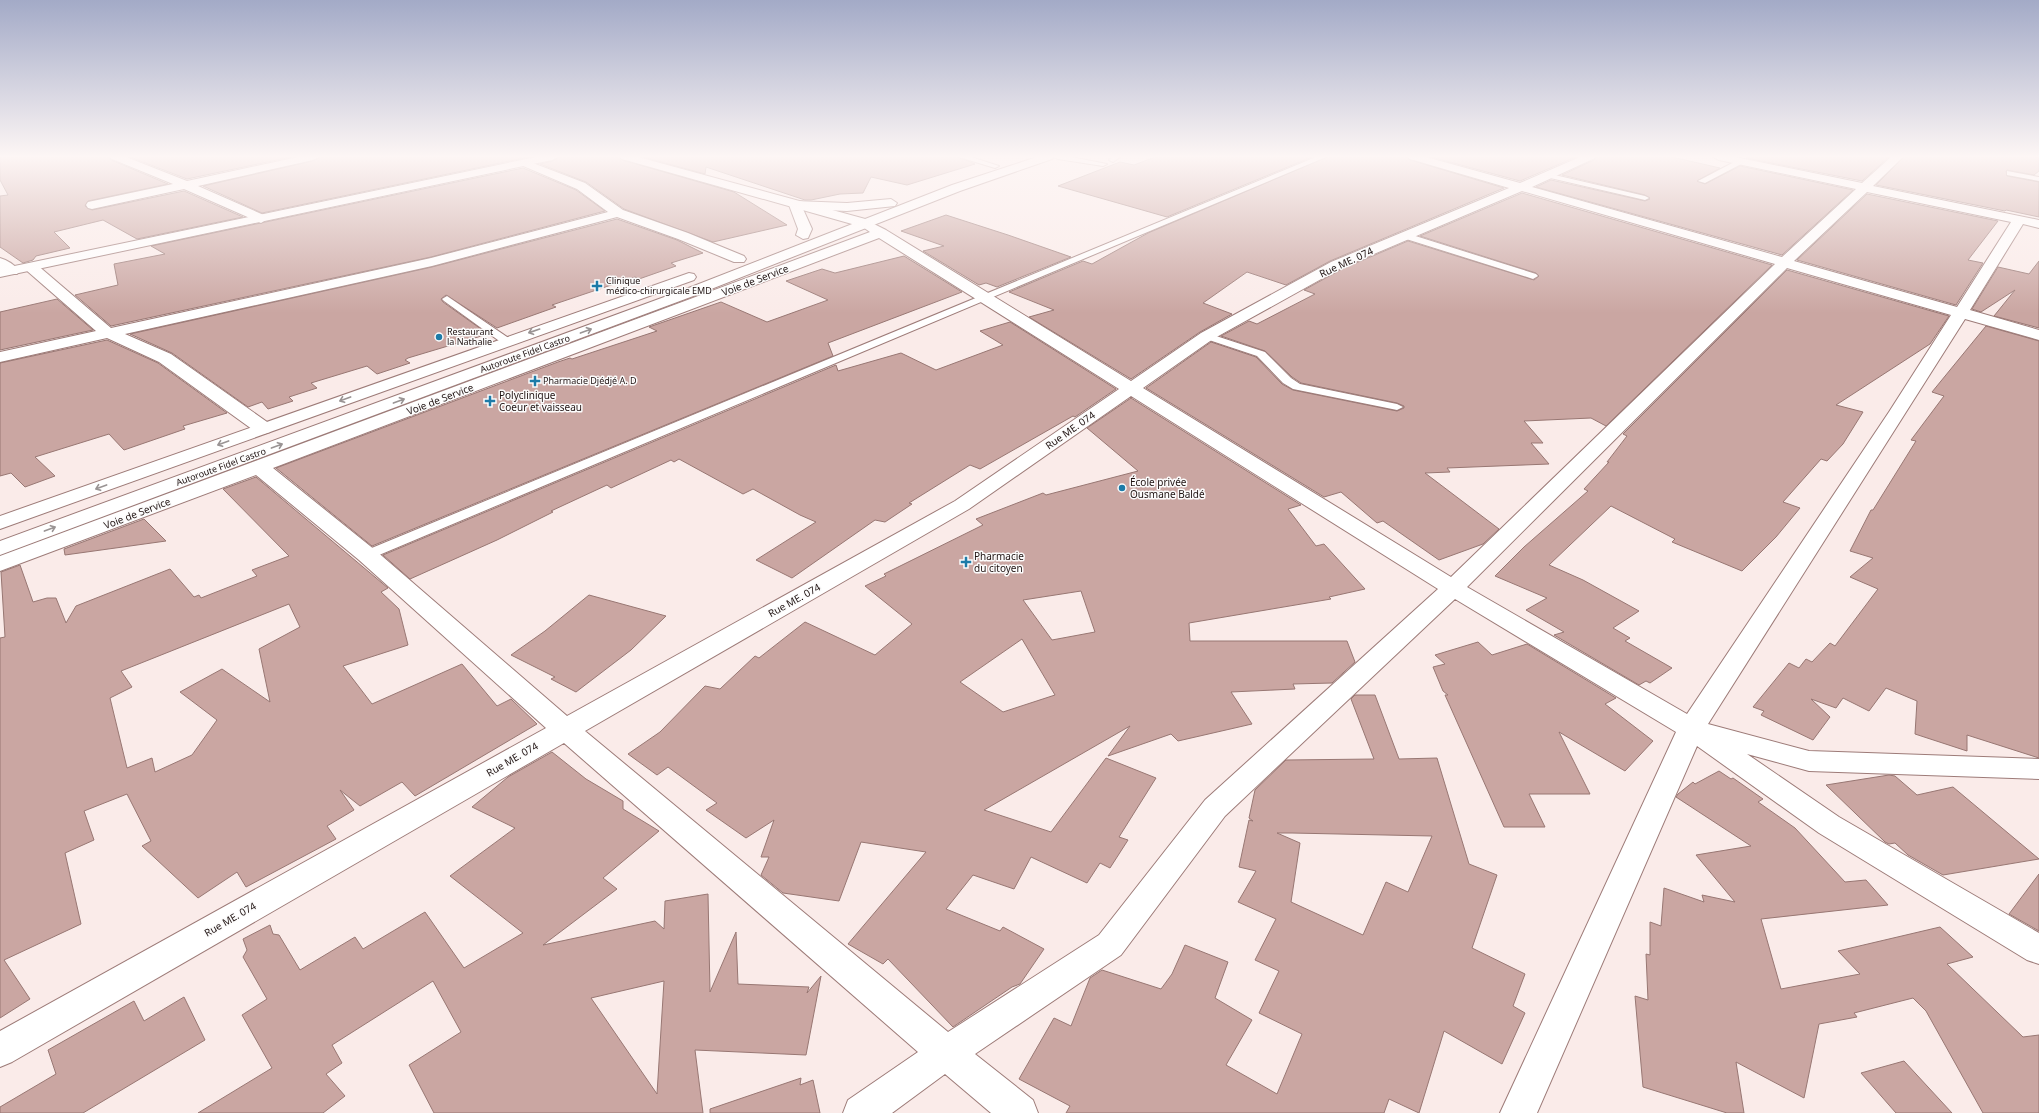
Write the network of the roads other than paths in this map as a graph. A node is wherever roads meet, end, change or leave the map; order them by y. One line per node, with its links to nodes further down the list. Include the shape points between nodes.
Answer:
1 (239, 209): 14 (main road)
2 (308, 209): 14 (main road)
3 (613, 209): 13 (main road)
4 (797, 209): 17 (main road, via 805,230)
5 (809, 209): 16 (main road)
6 (884, 209): 16 (main road, Autoroute Fidel Castro)
7 (904, 209): 16 (main road, Autoroute Fidel Castro)
8 (1199, 209): 26 (lane)
9 (1470, 209): 18 (main road, Rue ME. 074)
10 (1599, 209): 21 (main road)
11 (1842, 209): 21 (main road)
12 (1966, 209): 15 (main road)
13 (618, 213): 19 (main road); 28 (main road, via 432,262)
14 (261, 219): 22 (main road)
15 (2029, 222): 27 (main road)
16 (864, 225): 17 (main road, Autoroute Fidel Castro); 26 (main road); 32 (main road, Voie de Service, via 699,295)
17 (803, 235): 19 (main road, Autoroute Fidel Castro)
18 (1406, 236): 24 (lane); 30 (main road, Rue ME. 074, via 1336,265)
19 (739, 259): 31 (main road, Autoroute Fidel Castro, one-way to 31)
20 (0, 262): 23 (main road)
21 (1785, 262): 27 (main road); 43 (main road)
22 (31, 267): 23 (main road); 28 (main road)
23 (6, 272)
24 (1534, 276)
25 (447, 299): 31 (lane)
26 (985, 299): 34 (main road); 41 (lane)
27 (1959, 312): 29 (main road); 45 (main road, via 1898,412)
28 (108, 332): 33 (main road); 36 (main road, via 165,358)
29 (2039, 335)
30 (1207, 336): 34 (main road, Rue ME. 074); 35 (lane, via 1267,357 1289,384 1297,387)
31 (506, 341): 36 (main road, Autoroute Fidel Castro, one-way to 36)
32 (561, 347): 37 (main road, Voie de Service); 39 (main road, Autoroute Fidel Castro, one-way to 32)
33 (0, 356)
34 (1130, 388): 43 (main road); 44 (main road, Rue ME. 074, via 962,505)
35 (1397, 407)
36 (263, 428): 38 (main road, Autoroute Fidel Castro, one-way to 38)
37 (258, 467): 39 (main road, Voie de Service); 41 (main road)
38 (0, 523)
39 (33, 544): 40 (main road, Autoroute Fidel Castro); 42 (main road, Voie de Service)
40 (0, 548)
41 (367, 555): 44 (main road)
42 (0, 564)
43 (1453, 588): 45 (main road); 49 (main road, via 1215,808 1110,945)
44 (565, 729): 48 (main road, Rue ME. 074); 49 (main road)
45 (1691, 729): 46 (main road, via 1809,761); 47 (main road, via 1829,825); 52 (main road)
46 (2039, 769)
47 (2039, 950)
48 (0, 1050)
49 (946, 1053): 50 (main road); 51 (main road)
50 (861, 1113)
51 (1020, 1113)
52 (1518, 1113)

